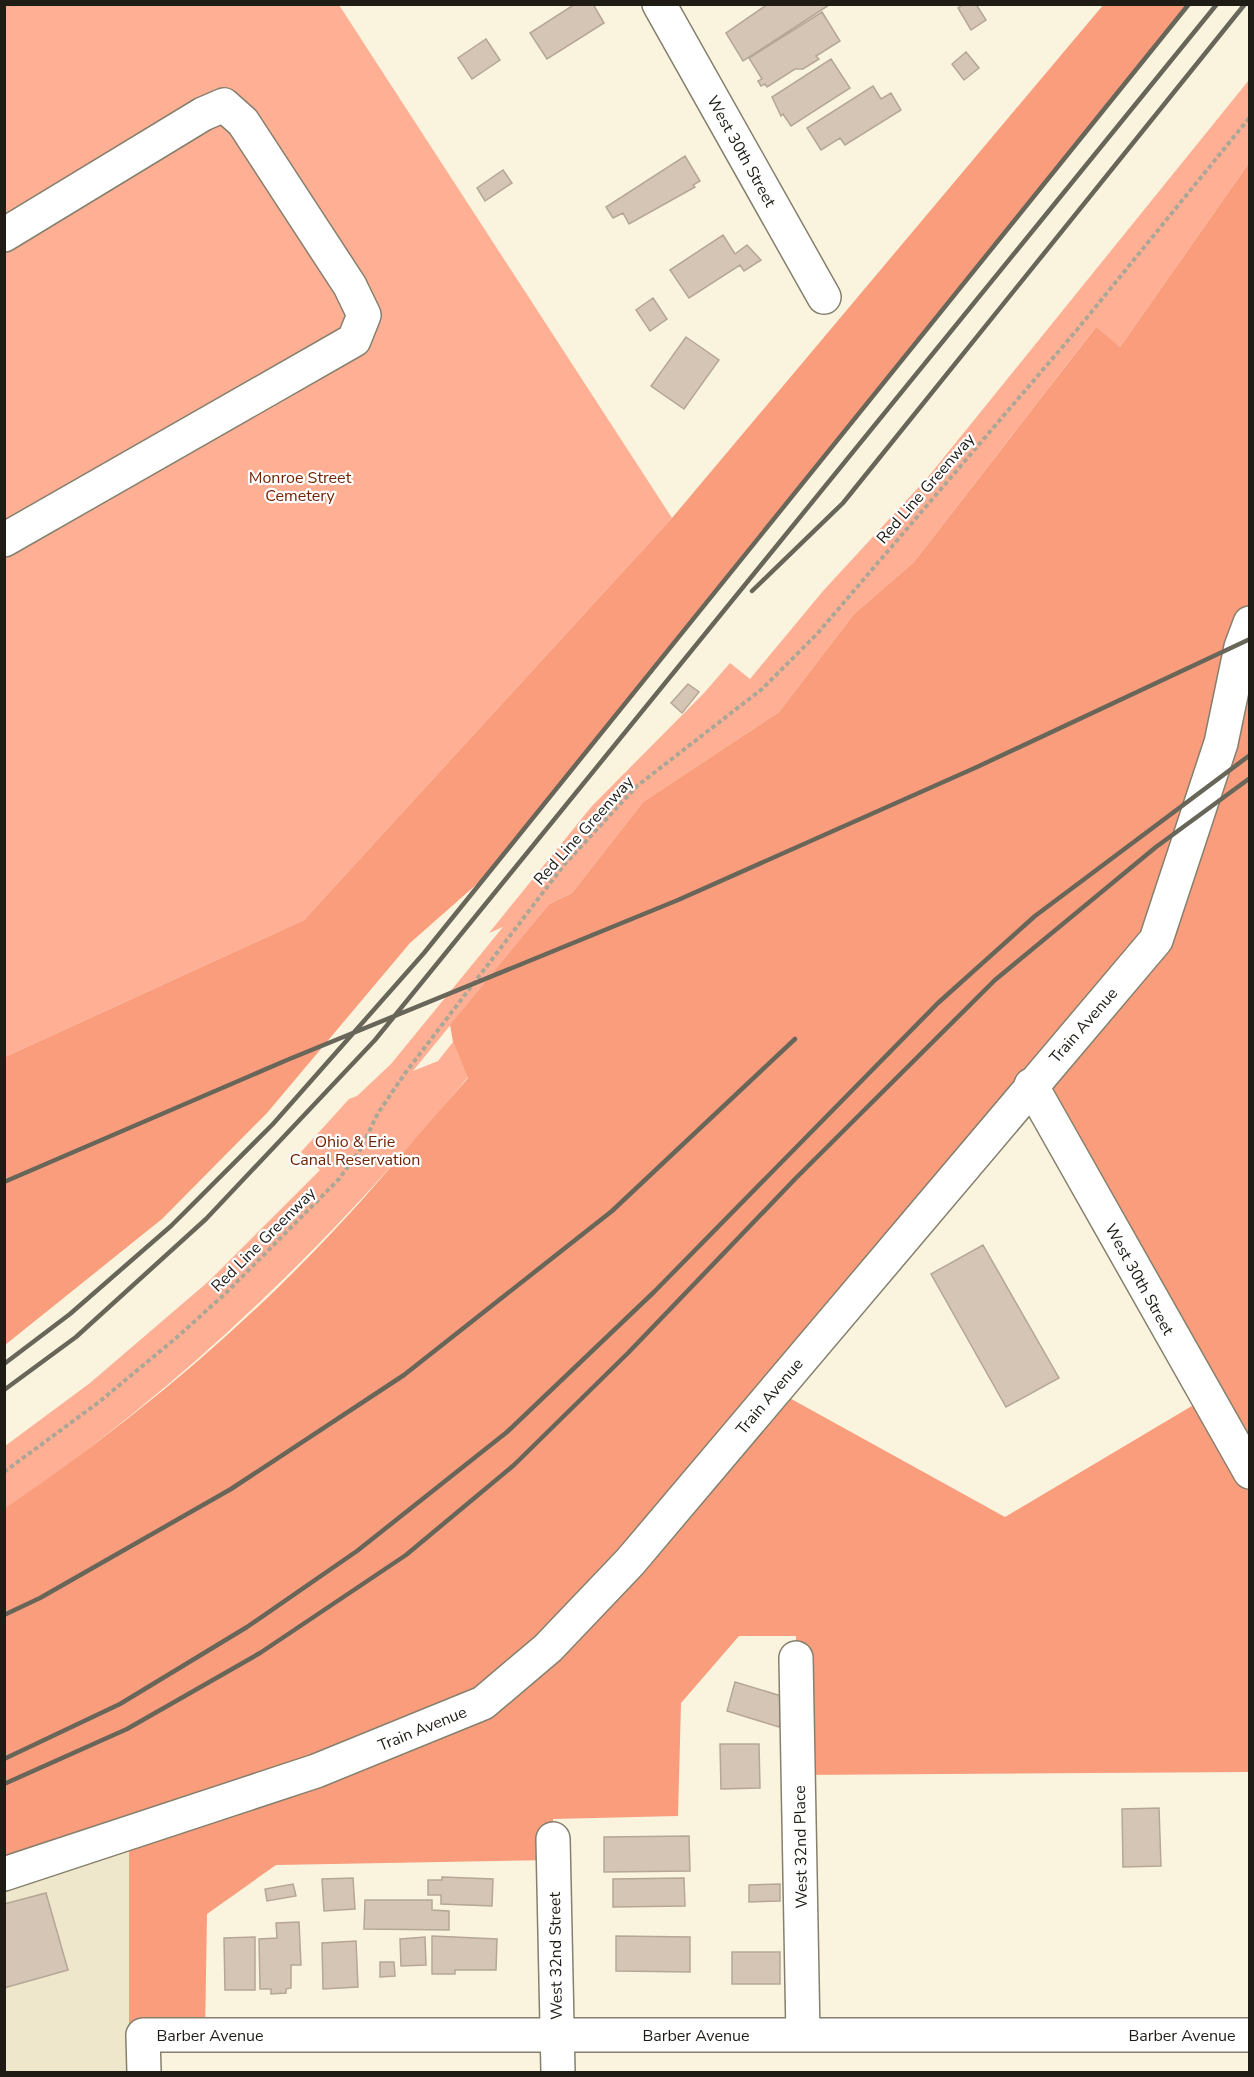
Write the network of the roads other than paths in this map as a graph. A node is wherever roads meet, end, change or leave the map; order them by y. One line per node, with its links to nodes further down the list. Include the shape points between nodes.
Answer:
1 (659, 4): 3 (street, West 30th Street)
2 (4, 235): 4 (street, via 224,105 243,122 351,286 364,315 354,340)
3 (824, 297)
4 (4, 540)
5 (1250, 623): 6 (street, Train Avenue, via 1241,647 1221,743 1156,940)
6 (1031, 1085): 7 (street, West 30th Street); 10 (street, Train Avenue, via 630,1562 548,1648 483,1703 316,1771)
7 (1250, 1472)
8 (796, 1658): 12 (street, West 32nd Place)
9 (553, 1839): 11 (street, West 32nd Street)
10 (4, 1874)
11 (557, 2034): 12 (street, Barber Avenue); 14 (street, Barber Avenue, via 143,2035); 15 (street, West 32nd Street)
12 (802, 2035): 13 (street, Barber Avenue)
13 (1250, 2035)
14 (144, 2073)
15 (558, 2073)

